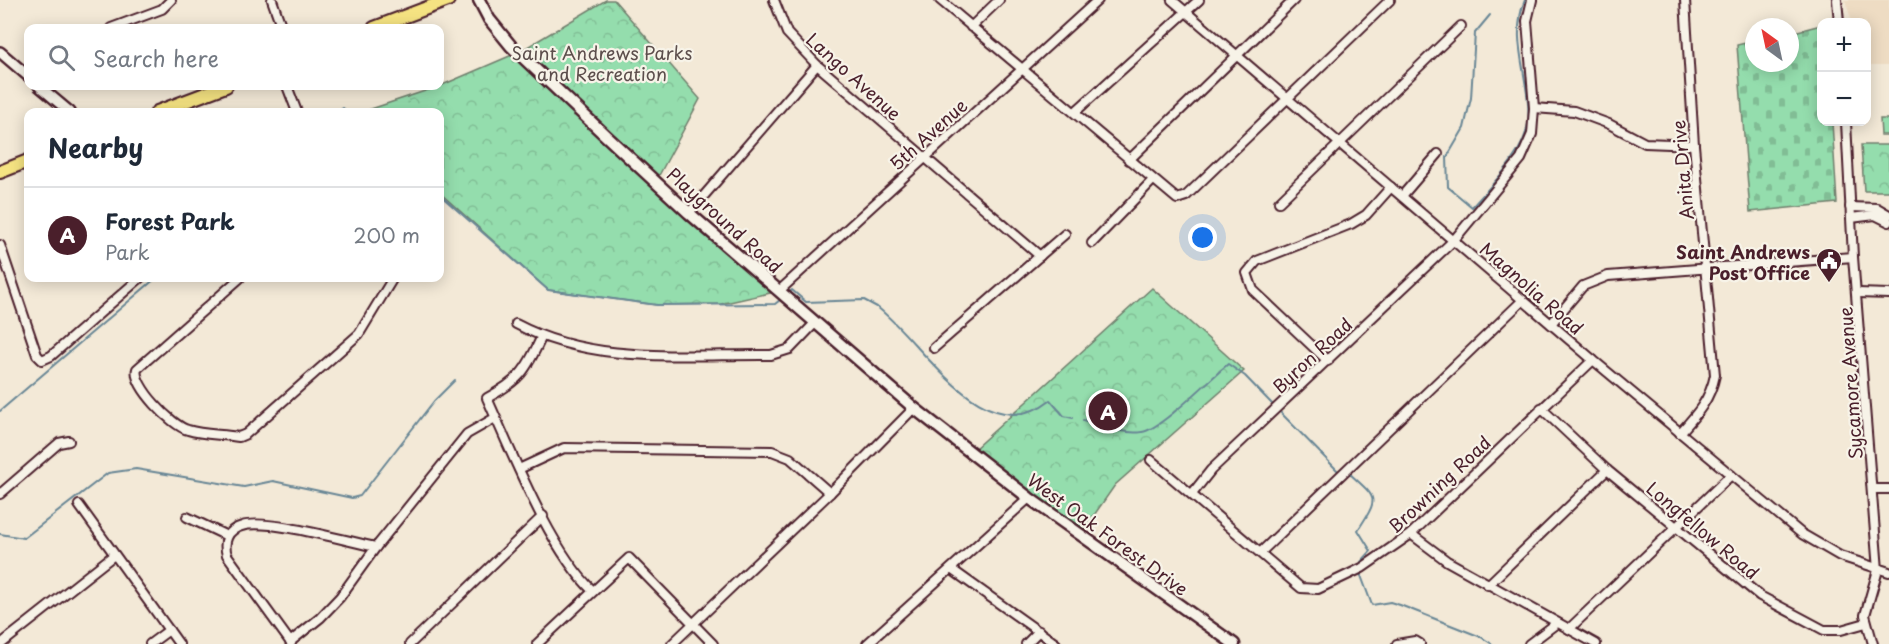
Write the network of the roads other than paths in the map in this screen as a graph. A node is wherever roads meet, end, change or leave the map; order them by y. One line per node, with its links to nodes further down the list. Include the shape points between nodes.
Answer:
1 (171, 0): 18 (street, via 162,9)
2 (272, 0): 19 (street)
3 (448, 0): 20 (main road)
4 (479, 0): 50 (main road, Playground Road, via 512,46)
5 (774, 0): 25 (street, Lango Avenue, via 787,33)
6 (940, 0): 22 (street)
7 (999, 0): 22 (street)
8 (1098, 0): 26 (street, 5th Avenue)
9 (1173, 0): 16 (street, Magnolia Road)
10 (1199, 0): 16 (street)
11 (1294, 0): 24 (street)
12 (1390, 0): 31 (street)
13 (1532, 0): 35 (street, via 1527,21)
14 (1685, 0): 39 (street, Anita Drive)
15 (1837, 0): 17 (street)
16 (1186, 12): 24 (street, Magnolia Road); 36 (street)
17 (1839, 18)
18 (122, 24)
19 (281, 24)
20 (385, 24)
21 (1461, 26): 38 (street)
22 (971, 27): 26 (street)
23 (0, 52): 27 (street)
24 (1236, 54): 31 (street, Magnolia Road); 42 (street)
25 (817, 65): 41 (street, Lango Avenue); 50 (street)
26 (1022, 70): 36 (street); 41 (street, 5th Avenue)
27 (24, 73)
28 (44, 90): 32 (street)
29 (215, 90): 33 (main road)
30 (289, 90): 34 (street)
31 (1286, 98): 38 (street, Magnolia Road); 45 (street, via 1186,196 1177,199)
32 (65, 108)
33 (168, 108)
34 (295, 108)
35 (1534, 108): 39 (street, via 1574,111 1645,143); 55 (street, via 1532,134 1521,159)
36 (1075, 112): 42 (street)
37 (1846, 126): 49 (street, Sycamore Avenue)
38 (1340, 144): 46 (street, Magnolia Road); 48 (street)
39 (1694, 145): 60 (street, Anita Drive)
40 (1438, 154): 47 (street)
41 (924, 157): 58 (street, Lango Avenue); 64 (street, 5th Avenue)
42 (1128, 160): 45 (street)
43 (24, 163): 44 (main road)
44 (0, 172)
45 (1152, 181): 56 (street)
46 (1391, 187): 47 (street, Magnolia Road); 74 (street, via 1366,215 1257,261 1247,273 1253,290)
47 (1402, 196): 55 (street, Magnolia Road)
48 (1278, 201)
49 (1850, 207): 51 (street, via 1877,208); 52 (street, Sycamore Avenue)
50 (689, 213): 64 (main road, Playground Road)
51 (1889, 214)
52 (1851, 218): 53 (street, via 1875,215); 59 (street, Sycamore Avenue)
53 (1889, 222)
54 (1065, 234): 58 (street)
55 (1454, 240): 67 (street, Magnolia Road); 74 (street, Byron Road)
56 (1092, 243)
57 (0, 245): 61 (street, via 42,360)
58 (1040, 256): 72 (street)
59 (1853, 257): 60 (street); 65 (street, Sycamore Avenue)
60 (1706, 268): 70 (street, via 1608,276 1592,281 1583,286); 78 (street, Anita Drive, via 1715,375 1712,392 1703,407)
61 (135, 282)
62 (235, 282): 63 (street, via 137,369 138,383 171,421 186,430 246,434 359,334)
63 (391, 282)
64 (779, 291): 68 (main road, Playground Road)
65 (1858, 293): 66 (street); 85 (street, Sycamore Avenue)
66 (1889, 294)
67 (1523, 300): 70 (street, Magnolia Road); 98 (street)
68 (815, 323): 71 (street, via 790,349 771,355 610,354); 75 (main road, Playground Road)
69 (516, 324): 71 (street)
70 (1551, 324): 73 (street, Magnolia Road)
71 (541, 338): 77 (street, via 524,373 487,398)
72 (934, 348)
73 (1593, 360): 76 (street, Browning Road); 78 (street, Magnolia Road)
74 (1328, 361): 89 (street, Byron Road, via 1211,470)
75 (914, 408): 80 (main road, Playground Road); 87 (street)
76 (1540, 408): 83 (street, Longfellow Road); 95 (street, Browning Road)
77 (495, 418): 82 (street); 97 (street, via 467,434)
78 (1680, 433): 84 (street, Magnolia Road)
79 (69, 441): 88 (street, via 59,442)
80 (964, 450): 90 (main road, West Oak Forest Drive)
81 (1151, 460): 89 (street, Browning Road)
82 (519, 469): 87 (street, via 564,448 772,451 790,458); 92 (street)
83 (1607, 470): 94 (street, Longfellow Road); 103 (street)
84 (1731, 475): 94 (street); 101 (street, Magnolia Road, via 1802,534 1840,556)
85 (1874, 489): 86 (street); 101 (street, Sycamore Avenue)
86 (1889, 489)
87 (830, 493): 107 (street)
88 (0, 494)
89 (1192, 494): 98 (street, Browning Road)
90 (1029, 498): 100 (street); 122 (main road, West Oak Forest Drive)
91 (79, 505): 99 (street)
92 (543, 516): 104 (street, via 570,565); 115 (street)
93 (186, 517): 96 (street)
94 (1677, 528): 106 (street, Longfellow Road, via 1760,596 1814,627 1833,631); 108 (street)
95 (1411, 534): 98 (street, Browning Road, via 1362,568 1318,589 1301,588); 103 (street)
96 (227, 537): 97 (street, via 239,526 261,524); 112 (street, via 227,555)
97 (376, 547): 112 (street, via 330,608)
98 (1261, 552)
99 (114, 555): 109 (street); 111 (street)
100 (951, 569): 110 (street); 119 (street)
101 (1878, 570): 102 (street, Magnolia Road); 106 (street, Sycamore Avenue)
102 (1889, 572)
103 (1488, 585): 105 (street)
104 (593, 591): 107 (street, via 628,558); 116 (street)
105 (1557, 623): 108 (street); 125 (street)
106 (1866, 623): 127 (street)
107 (693, 624): 117 (street); 118 (street)
108 (1569, 629): 126 (street)
109 (169, 630): 113 (street); 114 (street)
110 (1039, 631): 120 (street); 121 (street)
111 (2, 642)
112 (291, 643)
113 (150, 644)
114 (178, 644)
115 (410, 644)
116 (537, 644)
117 (672, 644)
118 (713, 644)
119 (867, 644)
120 (1026, 644)
121 (1056, 644)
122 (1234, 644)
123 (1397, 644): 124 (street)
124 (1420, 644)
125 (1529, 644)
126 (1596, 644)
127 (1873, 644)

